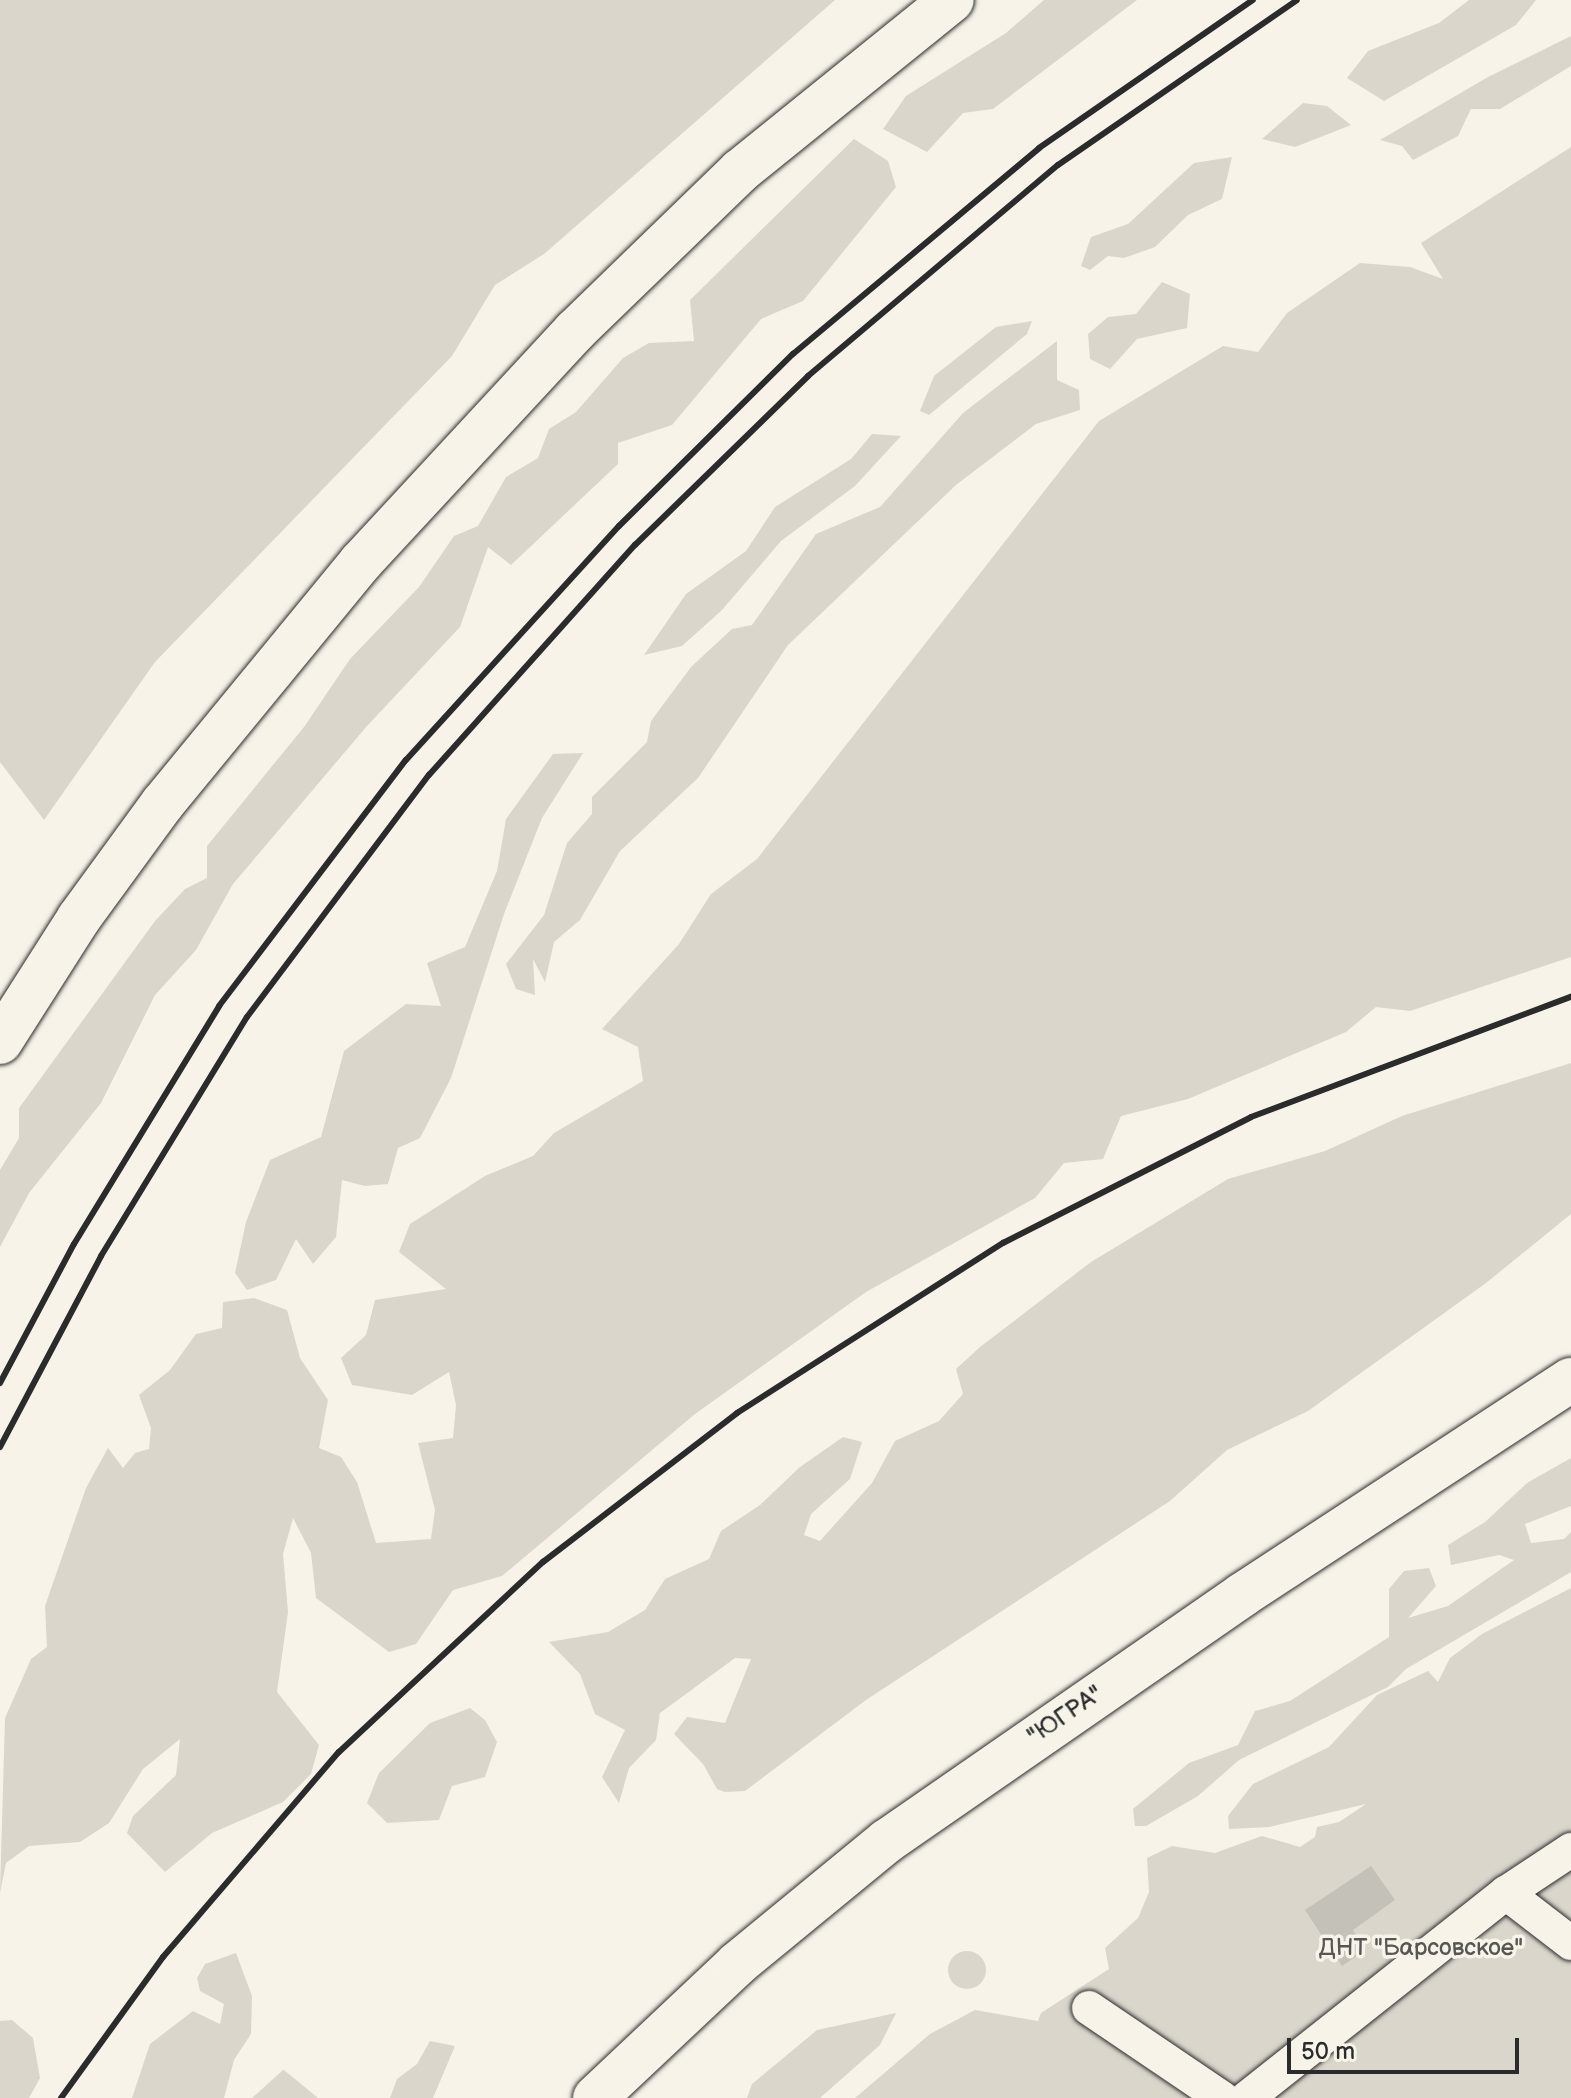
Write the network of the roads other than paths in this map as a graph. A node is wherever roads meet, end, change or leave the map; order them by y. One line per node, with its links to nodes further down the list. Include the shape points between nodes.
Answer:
1 (952, 0): 2 (main road, via 740,171 575,331 361,562 163,803 79,918)
2 (0, 1042)
3 (1571, 1380): 8 (main road, "ЮГРА", via 1242,1595 887,1841 737,1964)
4 (1571, 1850): 5 (street)
5 (1506, 1893): 6 (street); 10 (street)
6 (1571, 1943)
7 (1089, 2008): 9 (street)
8 (595, 2098)
9 (1222, 2098)
10 (1247, 2098)

